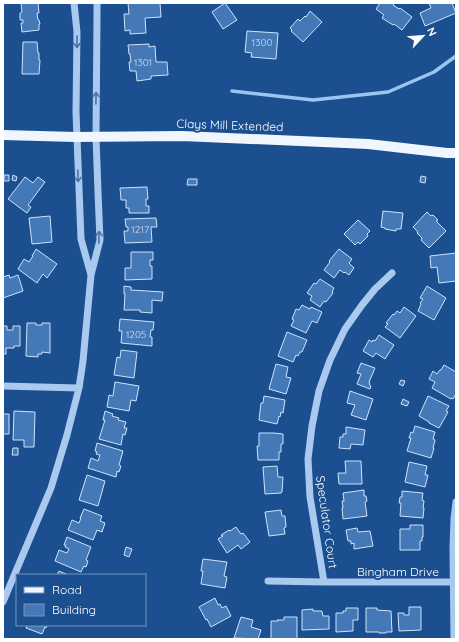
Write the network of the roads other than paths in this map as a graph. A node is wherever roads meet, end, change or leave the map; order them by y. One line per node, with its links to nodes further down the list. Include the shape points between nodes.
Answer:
1 (74, 3): 4 (street, one-way to 4, via 77,32)
2 (97, 3): 5 (street, one-way to 2)
3 (3, 135): 4 (main road, Clays Mill Extended)
4 (76, 137): 5 (main road, Clays Mill Extended); 8 (street, one-way to 8, via 81,239)
5 (96, 137): 6 (main road, Clays Mill Extended, via 182,136 368,144); 8 (street, one-way to 5, via 100,240)
6 (456, 154)
7 (392, 273): 13 (street, Speculator Court, via 375,289 345,329 319,391 308,459 310,497)
8 (91, 275): 10 (street)
9 (3, 386): 10 (street)
10 (79, 388): 15 (street, via 66,442 51,488)
11 (456, 502): 14 (street)
12 (268, 581): 13 (street, Bingham Drive)
13 (324, 582): 14 (street, Bingham Drive)
14 (455, 582): 16 (street)
15 (3, 602)
16 (454, 639)

